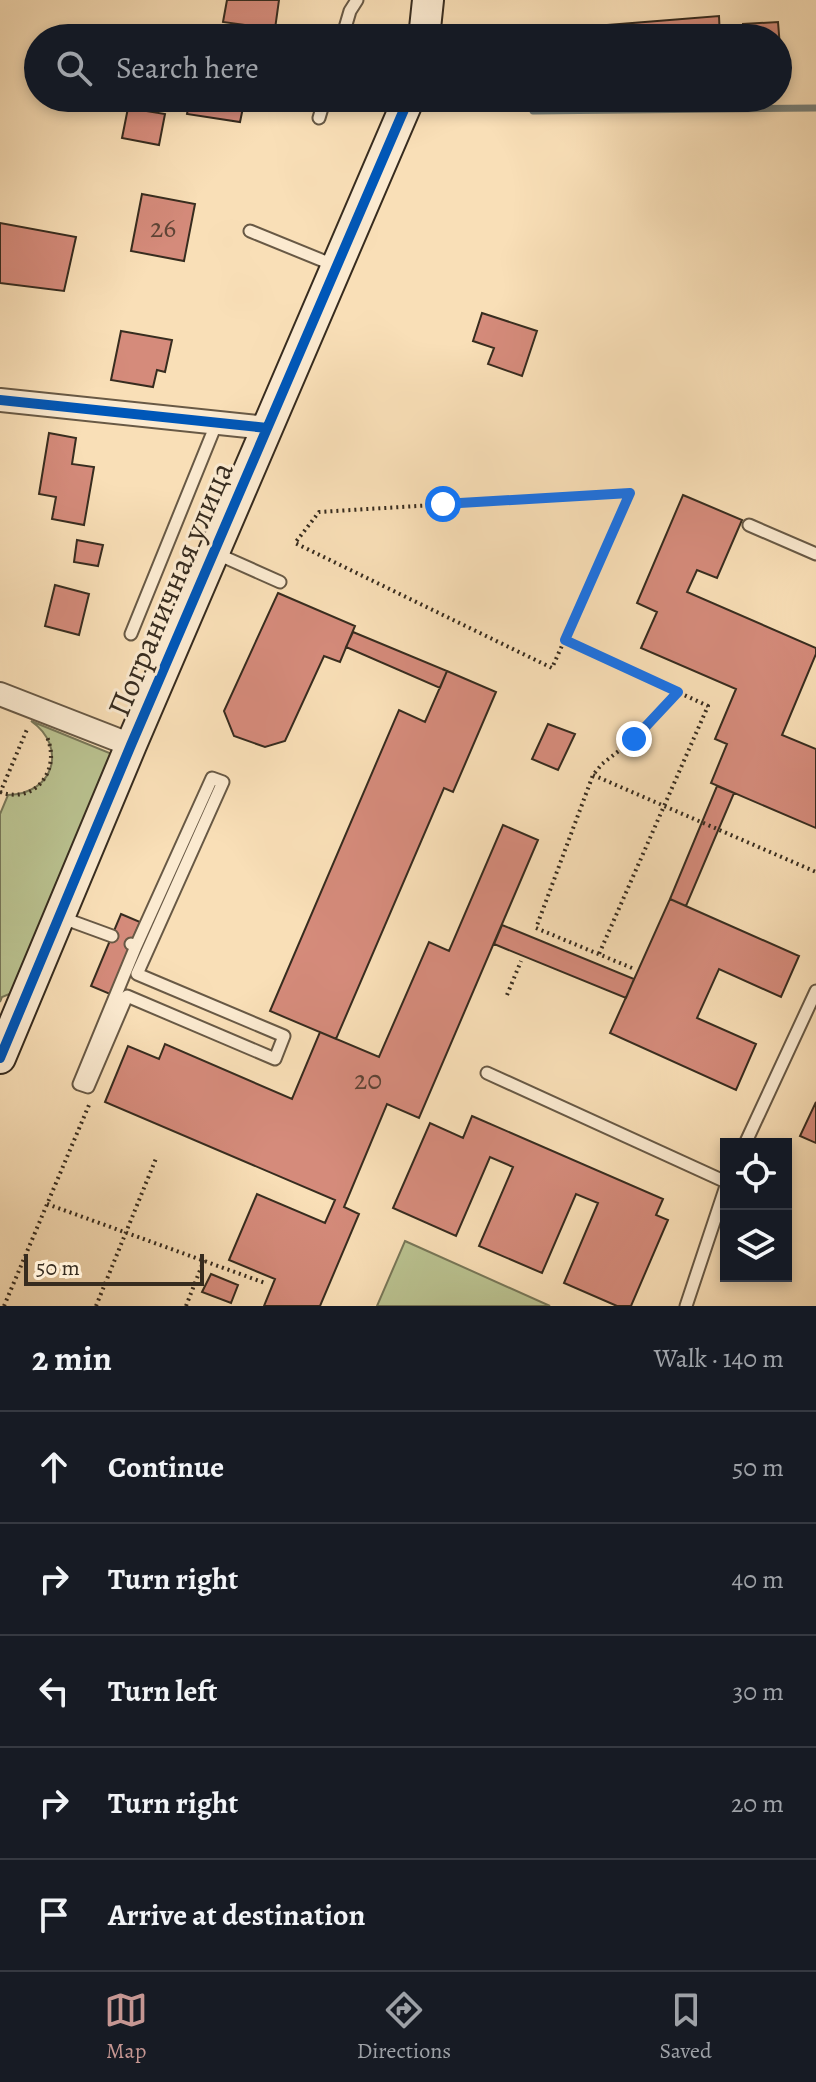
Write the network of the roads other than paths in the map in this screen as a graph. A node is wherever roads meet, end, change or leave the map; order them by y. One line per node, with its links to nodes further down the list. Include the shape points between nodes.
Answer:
1 (357, 0): 3 (lane)
2 (428, 0): 4 (street)
3 (346, 24)
4 (425, 24)
5 (321, 112): 7 (lane)
6 (403, 112): 9 (street, Пограничная улица)
7 (319, 118)
8 (250, 231): 9 (lane)
9 (337, 266): 12 (street, Пограничная улица)
10 (0, 400): 11 (street)
11 (217, 422): 12 (street); 17 (lane)
12 (267, 428): 14 (street, Пограничная улица)
13 (749, 525): 15 (lane)
14 (214, 553): 16 (lane); 19 (street, Пограничная улица)
15 (816, 554)
16 (280, 582)
17 (131, 634)
18 (0, 694): 19 (street)
19 (131, 745): 20 (street, Пограничная улица)
20 (59, 916): 21 (lane); 24 (street, Пограничная улица)
21 (112, 936)
22 (134, 945): 22 (lane, via 79,1084 88,1087 127,996 275,1059 284,1036 137,974 223,782 212,778)
23 (816, 991): 26 (lane)
24 (0, 1058)
25 (487, 1073): 27 (lane)
26 (748, 1138)
27 (720, 1181)
28 (720, 1202): 29 (lane)
29 (686, 1306)

